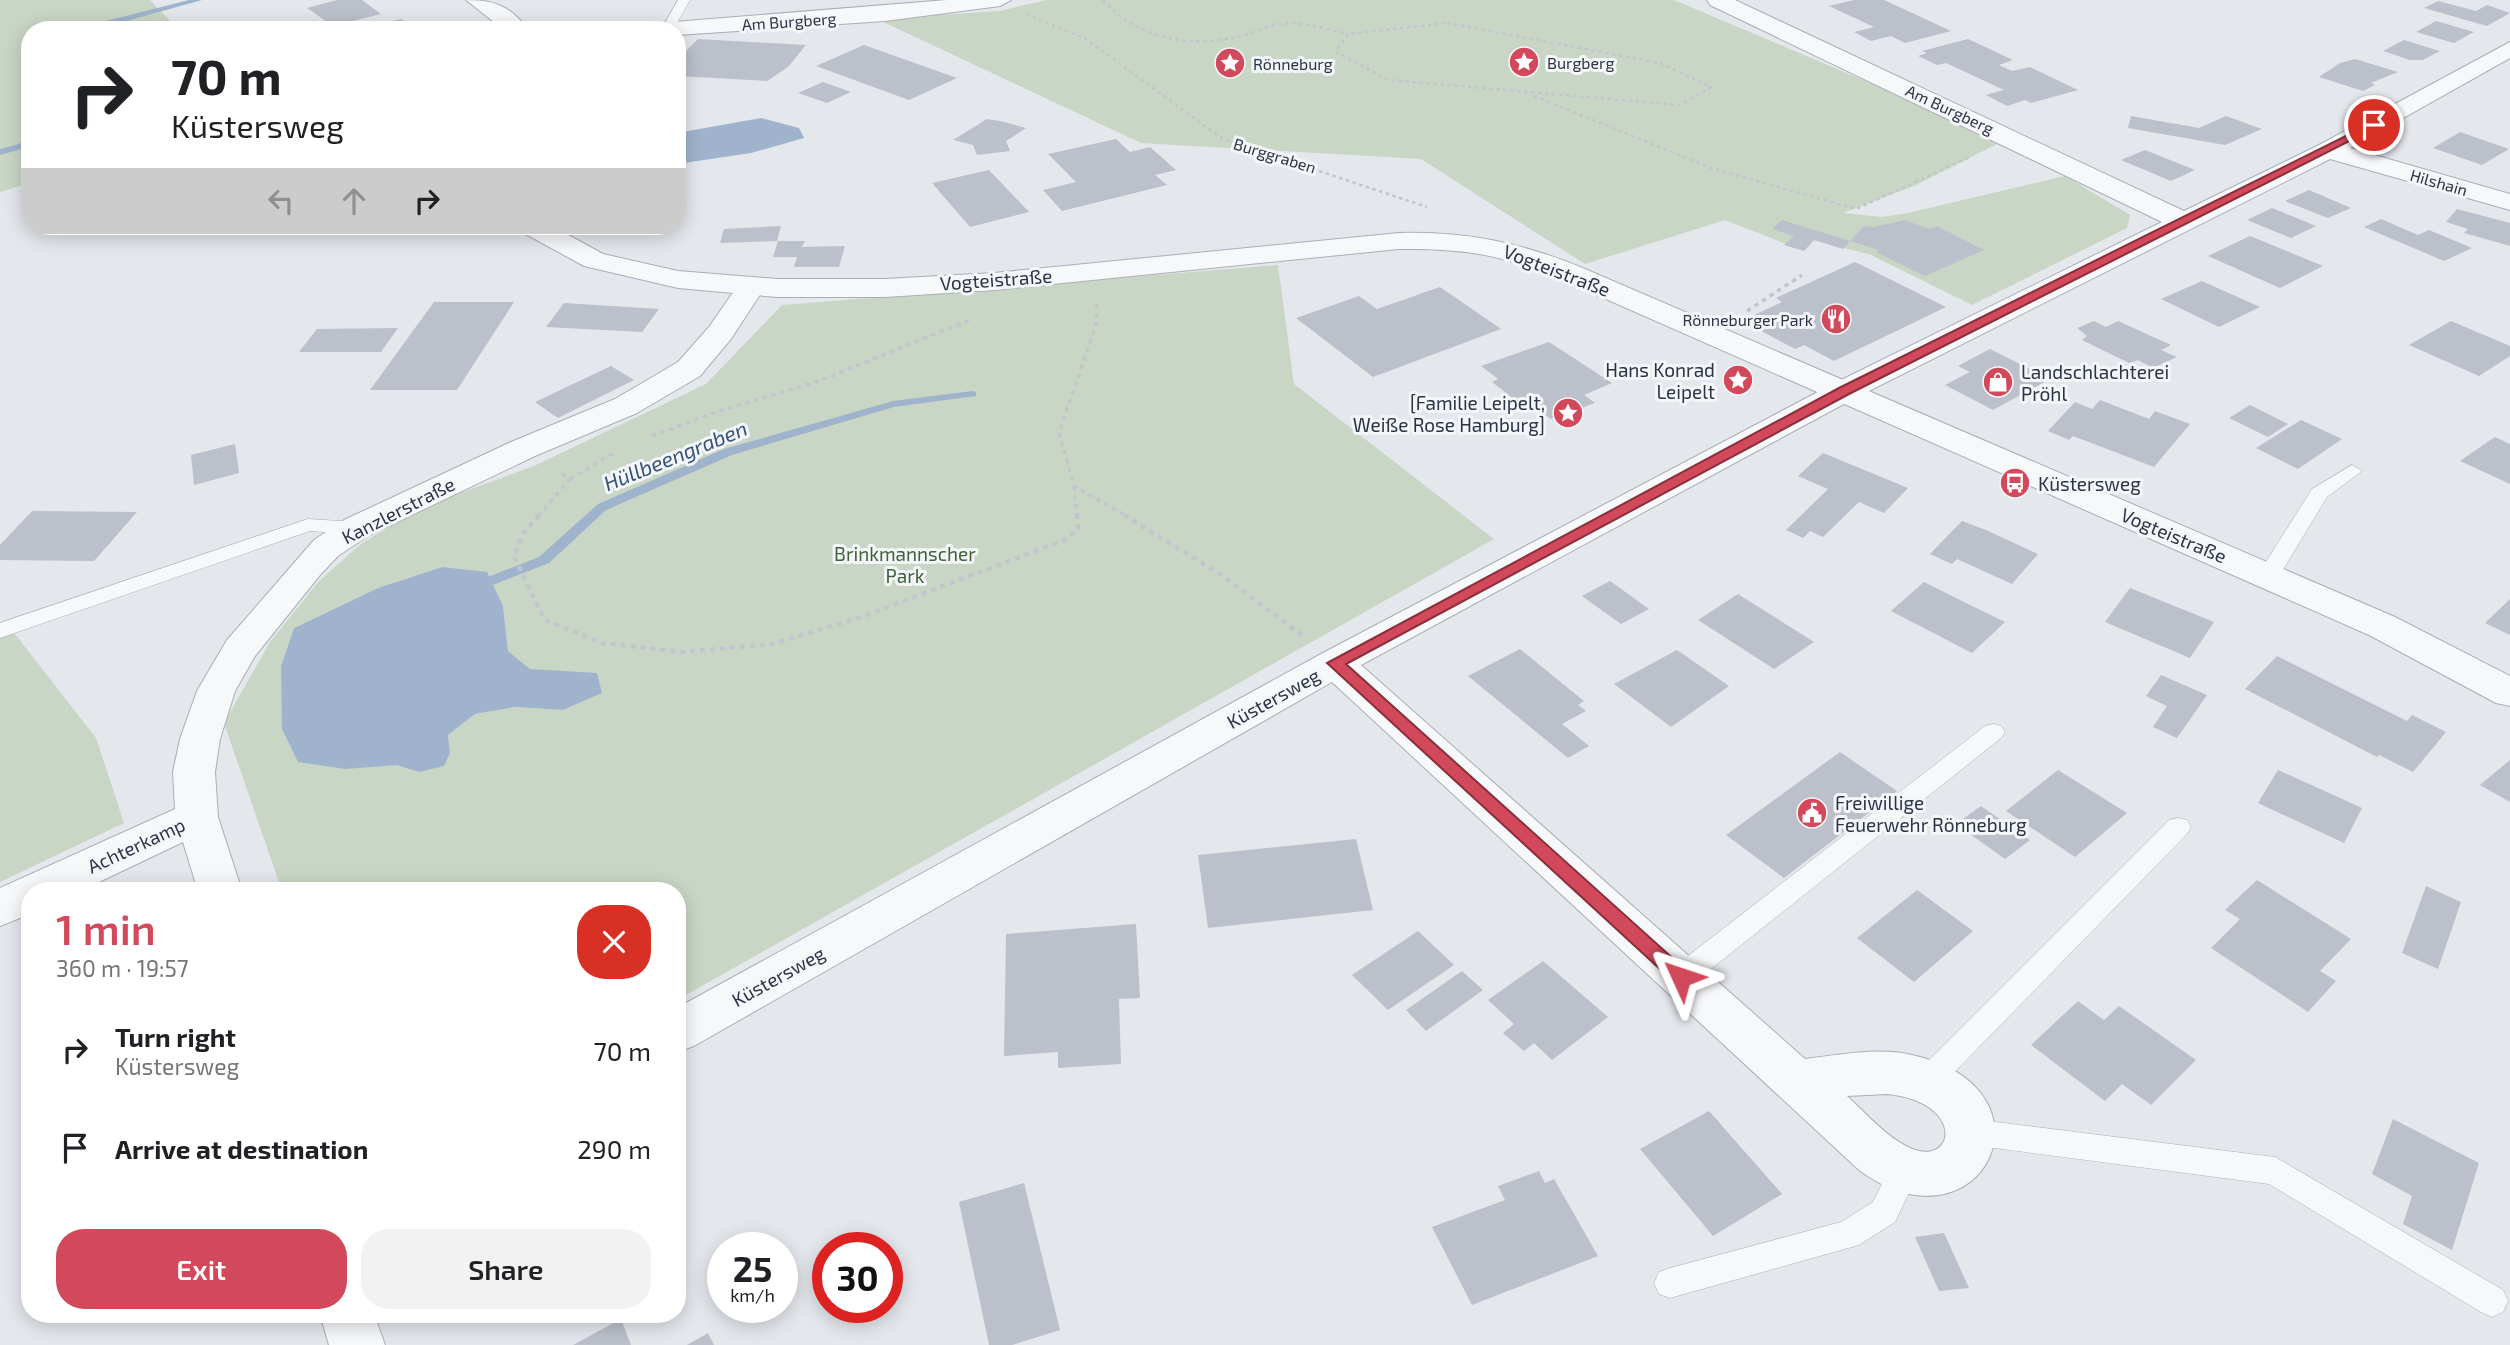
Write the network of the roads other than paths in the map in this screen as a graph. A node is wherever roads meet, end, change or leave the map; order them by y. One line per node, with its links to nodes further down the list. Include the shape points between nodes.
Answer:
1 (477, 0): 5 (street)
2 (684, 0): 6 (lane)
3 (1000, 0): 7 (street, Am Burgberg, via 885,14)
4 (1718, 0): 11 (street, Am Burgberg)
5 (509, 21)
6 (672, 21)
7 (686, 29)
8 (2510, 49): 9 (street, Küstersweg)
9 (2329, 150): 10 (street, Hilshain); 11 (street, Küstersweg)
10 (2510, 202)
11 (2182, 221): 14 (street, Küstersweg)
12 (546, 235): 13 (street, Vogteistraße, via 577,254 621,270)
13 (751, 287): 14 (street, Vogteistraße, via 907,285 1091,272 1383,242 1479,244 1549,264); 16 (street, Kanzlerstraße, via 688,369 626,406)
14 (1844, 391): 17 (street, Vogteistraße); 19 (street, Küstersweg)
15 (2352, 471): 17 (lane, via 2319,493)
16 (356, 528): 18 (lane, via 308,525); 22 (street, Kanzlerstraße, via 326,548 277,600 216,691 194,772)
17 (2268, 576): 20 (street, Vogteistraße, via 2382,626)
18 (0, 631)
19 (1335, 663): 28 (street); 29 (street, Küstersweg)
20 (2510, 693)
21 (1993, 732): 28 (lane)
22 (197, 817): 24 (street, Achterkamp); 25 (street, Kanzlerstraße)
23 (2178, 827): 30 (lane)
24 (57, 882)
25 (217, 882)
26 (21, 898): 27 (street)
27 (0, 908)
28 (1681, 977): 31 (street)
29 (686, 1027)
30 (1928, 1080): 31 (street, via 1889,1073); 32 (street, via 1958,1101)
31 (1796, 1081): 33 (street, via 1870,1148)
32 (1972, 1132): 33 (street, via 1964,1155 1940,1173); 35 (lane, via 2275,1171)
33 (1905, 1170): 34 (lane, via 1884,1212 1848,1235)
34 (1670, 1283)
35 (2492, 1301)
36 (350, 1323): 37 (street)
37 (357, 1345)

